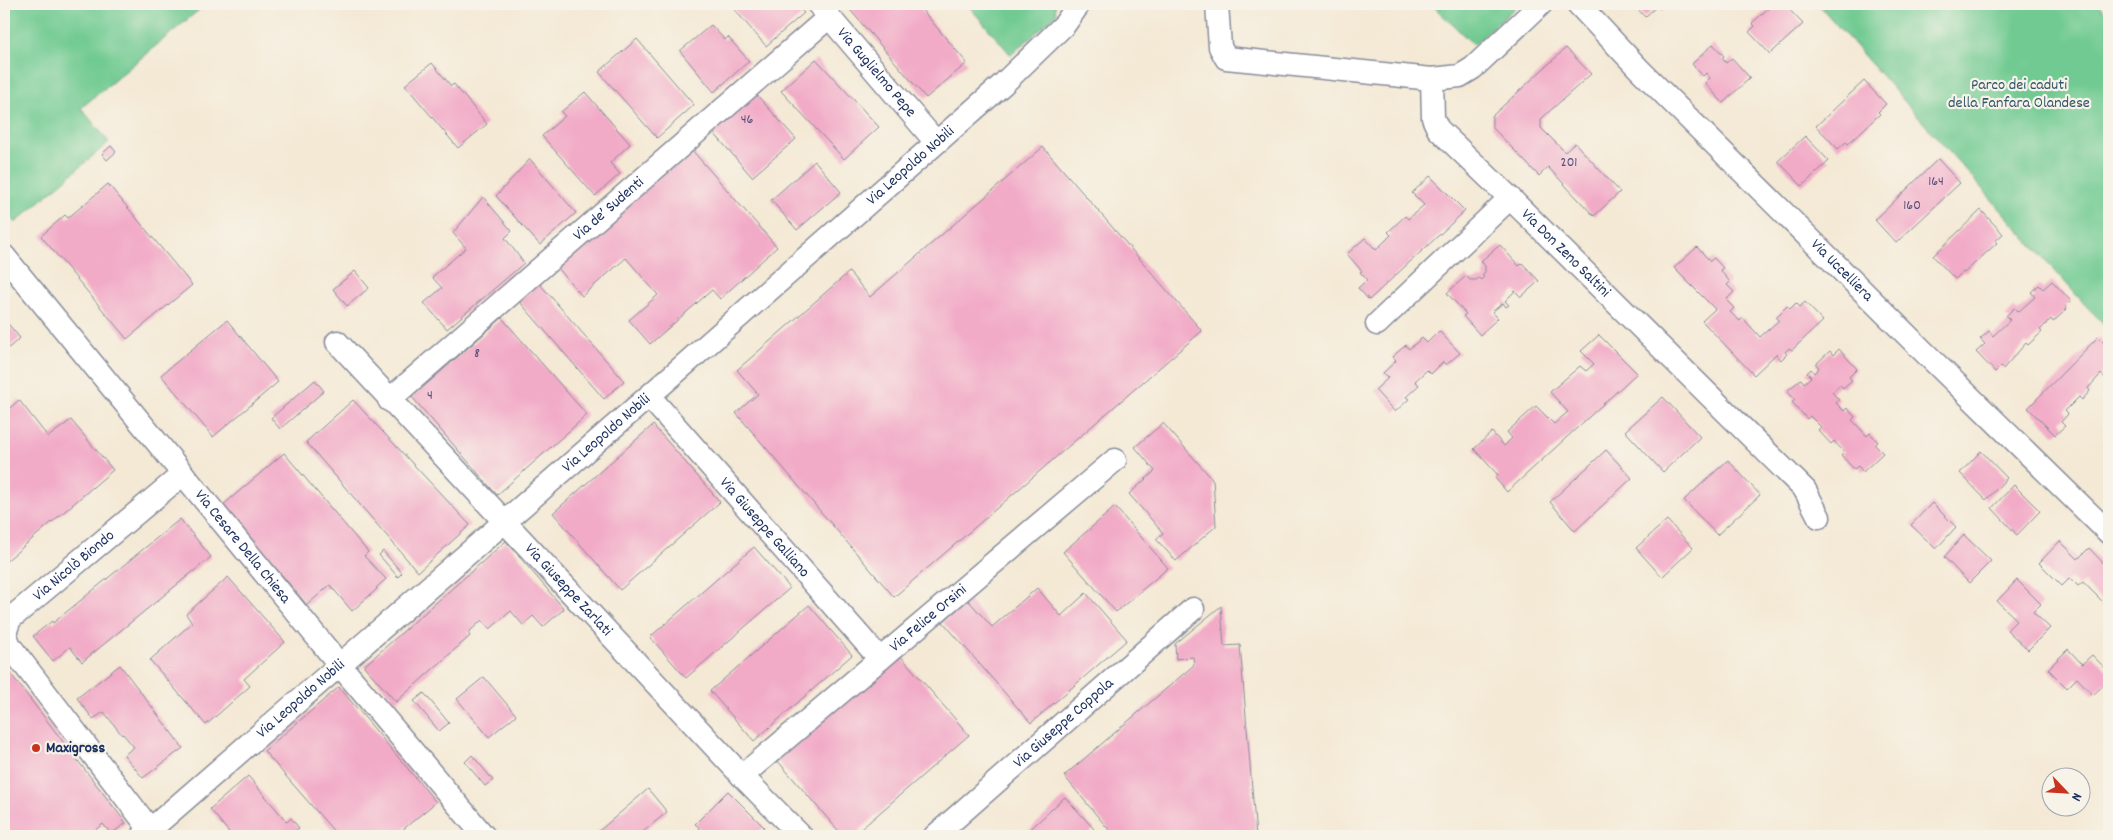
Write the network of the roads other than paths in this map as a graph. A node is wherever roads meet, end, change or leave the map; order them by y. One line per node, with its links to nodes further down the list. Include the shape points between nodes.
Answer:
1 (1075, 4): 7 (street, Via Leopoldo Nobili)
2 (1079, 4): 7 (street, Via Leopoldo Nobili)
3 (1217, 4): 8 (street, via 1220,47 1226,58)
4 (1541, 4): 8 (street, via 1474,68 1460,76)
5 (1578, 4): 20 (street, Via Uccelliera, via 1639,69)
6 (823, 10): 9 (street, Via Guglielmo Pepe); 15 (street, Via de’ Sudenti)
7 (1065, 24): 9 (street, Via Leopoldo Nobili, via 1003,84)
8 (1432, 78): 10 (street, Via Don Zeno Saltini, via 1432,118 1438,129)
9 (935, 141): 14 (street, Via Leopoldo Nobili)
10 (1510, 198): 12 (street); 18 (street, Via Don Zeno Saltini, via 1804,490)
11 (4, 256): 17 (street, Via Cesare Della Chiesa)
12 (1377, 324)
13 (336, 342): 15 (street, Via Giuseppe Zarlati)
14 (649, 396): 19 (street, Via Leopoldo Nobili); 22 (street, Via Giuseppe Galliano)
15 (389, 400): 19 (street, Via Giuseppe Zarlati)
16 (1115, 460): 22 (street, Via Felice Orsini)
17 (183, 474): 23 (street, Via Cesare Della Chiesa); 25 (street, Via Nicolò Biondo, via 10,619 5,633 10,646)
18 (1819, 518)
19 (504, 520): 23 (street, Via Leopoldo Nobili); 24 (street, Via Giuseppe Zarlati)
20 (2109, 533)
21 (1192, 610): 28 (street, Via Giuseppe Coppola)
22 (880, 659): 24 (street, Via Felice Orsini)
23 (339, 664): 25 (street, Via Leopoldo Nobili); 26 (street, Via Cesare Della Chiesa)
24 (742, 776): 27 (street, Via Giuseppe Zarlati)
25 (150, 834)
26 (484, 836)
27 (801, 836)
28 (935, 836)

